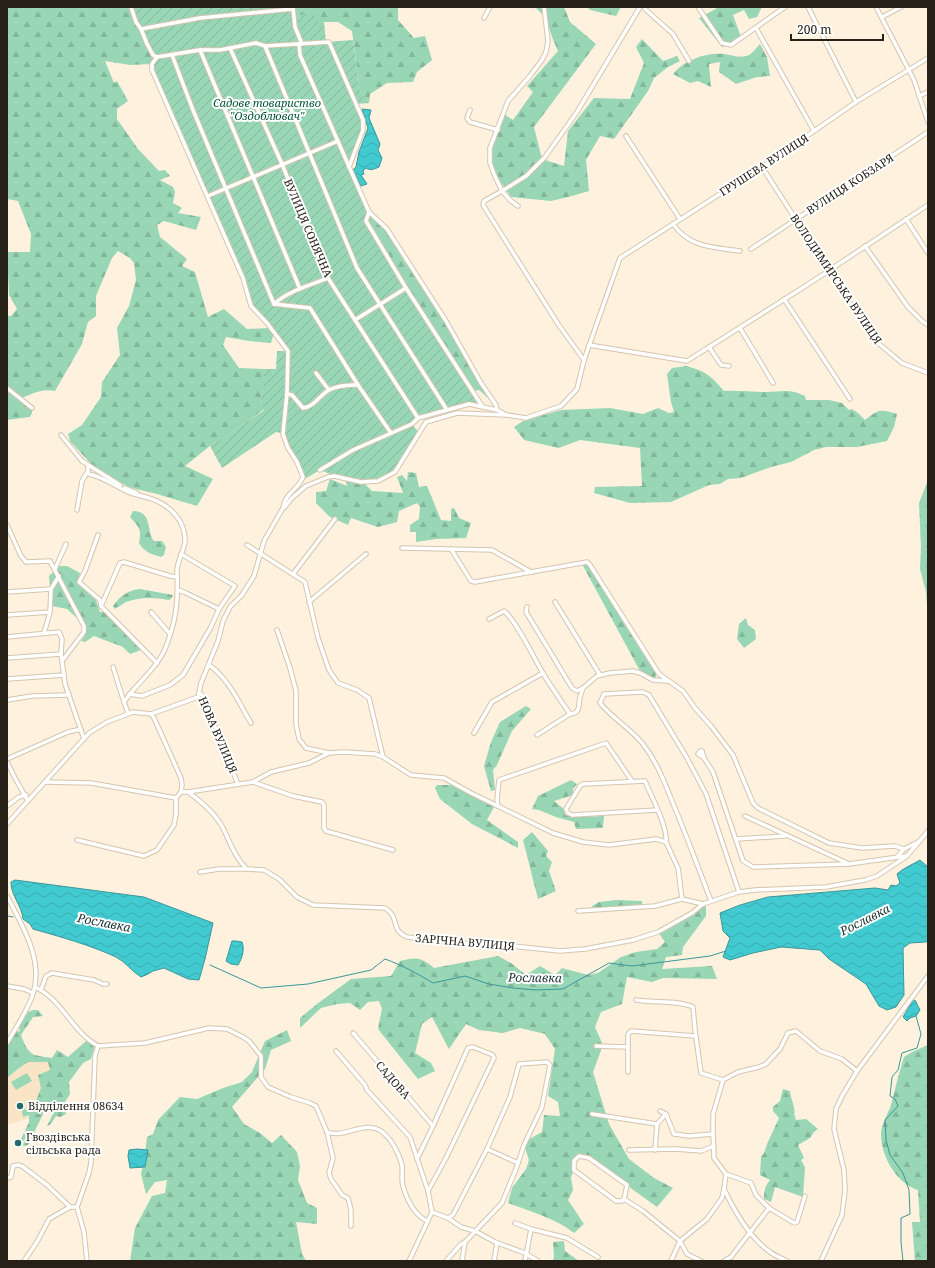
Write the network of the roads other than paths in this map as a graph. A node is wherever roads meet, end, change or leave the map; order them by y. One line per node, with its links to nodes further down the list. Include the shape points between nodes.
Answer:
1 (131, 7): 15 (street)
2 (490, 7): 13 (street)
3 (544, 7): 30 (street, via 548,41 546,52 508,101)
4 (640, 7): 41 (street, via 577,112 545,156 526,176)
5 (645, 7): 23 (street, via 673,34)
6 (698, 7): 14 (street, via 722,43 731,45)
7 (785, 7): 14 (street)
8 (808, 7): 27 (street)
9 (876, 7): 12 (street)
10 (901, 7): 12 (street)
11 (293, 8): 15 (street, via 200,18); 16 (street)
12 (882, 17): 24 (street)
13 (484, 18)
14 (756, 28): 31 (street)
15 (141, 29): 21 (street, via 152,55)
16 (300, 44): 17 (street); 34 (street, via 300,55); 37 (street, via 329,42 363,120 363,130)
17 (265, 46): 18 (street, via 256,43); 35 (street)
18 (230, 48): 19 (street); 36 (street, ВУЛИЦЯ СОНЯЧНА)
19 (200, 50): 20 (street); 39 (street)
20 (172, 55): 21 (street); 40 (street)
21 (157, 57): 42 (street, via 152,64 152,70)
22 (928, 58): 24 (street, ГРУШЕВА ВУЛИЦЯ)
23 (689, 61)
24 (907, 70): 26 (street, via 914,80); 27 (street, ГРУШЕВА ВУЛИЦЯ)
25 (928, 92): 26 (street)
26 (919, 96): 29 (street)
27 (856, 102): 31 (street, ГРУШЕВА ВУЛИЦЯ)
28 (470, 110): 30 (street, via 470,122)
29 (928, 122)
30 (498, 130): 41 (street, via 489,157)
31 (814, 131): 38 (street, ГРУШЕВА ВУЛИЦЯ)
32 (928, 132): 48 (street, ВУЛИЦЯ КОБЗАРЯ)
33 (626, 136): 46 (street)
34 (338, 141): 35 (street); 37 (street)
35 (309, 153): 36 (street); 60 (street, via 357,268)
36 (282, 164): 39 (street); 55 (street, ВУЛИЦЯ СОНЯЧНА)
37 (349, 167): 45 (street)
38 (762, 167): 46 (street, ГРУШЕВА ВУЛИЦЯ); 48 (street, ВОЛОДИМИРСЬКА ВУЛИЦЯ)
39 (253, 176): 40 (street); 57 (street)
40 (225, 188): 42 (street); 59 (street)
41 (502, 191): 44 (street); 66 (street, via 484,202 485,210)
42 (208, 196): 74 (street, via 243,278 251,306 288,351)
43 (928, 205): 47 (street)
44 (518, 206)
45 (369, 212): 56 (street, via 366,221); 79 (street, via 387,229 446,321)
46 (680, 219): 49 (street, ГРУШЕВА ВУЛИЦЯ)
47 (906, 219): 50 (street); 53 (street)
48 (796, 220): 51 (street, ВУЛИЦЯ КОБЗАРЯ); 54 (street, ВОЛОДИМИРСЬКА ВУЛИЦЯ)
49 (673, 224): 52 (street, via 695,243); 64 (street, ГРУШЕВА ВУЛИЦЯ, via 620,258)
50 (865, 246): 54 (street); 62 (street, via 908,307)
51 (751, 249)
52 (740, 251)
53 (928, 253)
54 (829, 270): 58 (street); 69 (street, ВОЛОДИМИРСЬКА ВУЛИЦЯ, via 878,343 902,363)
55 (328, 278): 57 (street); 61 (street, ВУЛИЦЯ СОНЯЧНА)
56 (406, 288): 60 (street); 76 (street)
57 (300, 290): 59 (street)
58 (784, 300): 63 (street); 75 (street)
59 (274, 304): 71 (street, via 310,308)
60 (380, 305): 61 (street); 78 (street)
61 (355, 320): 81 (street, ВУЛИЦЯ СОНЯЧНА)
62 (928, 325)
63 (740, 328): 65 (street); 70 (street)
64 (589, 345): 65 (street, via 687,362); 66 (street)
65 (709, 347): 67 (street, via 721,365)
66 (584, 360): 80 (street, via 577,389 561,406 526,418)
67 (729, 366)
68 (316, 372): 73 (street)
69 (928, 372)
70 (773, 384)
71 (358, 385): 73 (street, via 343,385); 82 (street)
72 (7, 388): 77 (street)
73 (329, 390): 74 (street, via 308,407 303,408 292,395)
74 (287, 394): 88 (street, via 284,434 303,477 289,494)
75 (850, 399)
76 (482, 407): 78 (street, via 469,404); 79 (street)
77 (32, 408)
78 (447, 410): 81 (street)
79 (497, 410): 80 (street)
80 (507, 415): 88 (street, via 457,413 426,422 395,472 378,481 361,482 334,476 321,479 302,489)
81 (418, 418): 82 (street, via 412,424)
82 (391, 433): 85 (street, via 353,450)
83 (61, 435): 84 (street)
84 (88, 466): 86 (street); 87 (street)
85 (320, 470)
86 (88, 471): 89 (street, via 82,481); 98 (street, via 89,474 130,493 159,502 171,510 184,530 186,540)
87 (137, 492)
88 (283, 508): 97 (street)
89 (77, 510)
90 (335, 519): 102 (street)
91 (7, 525): 100 (street, via 26,562 50,561)
92 (98, 535): 110 (street, via 79,582 100,600)
93 (66, 544): 100 (street)
94 (247, 545): 97 (street)
95 (402, 548): 96 (street)
96 (451, 549): 101 (street, via 492,550); 101 (street, via 471,581)
97 (260, 553): 102 (street); 125 (street, via 254,576 242,595 230,607 223,621)
98 (181, 554): 104 (street); 112 (street, via 235,586)
99 (366, 554): 108 (street)
100 (55, 569): 103 (street)
101 (531, 572): 131 (street, via 587,562 659,674)
102 (293, 574): 108 (street, via 305,582)
103 (59, 576): 105 (street); 123 (street, via 84,626 84,632)
104 (177, 577): 106 (street); 110 (street, via 120,563)
105 (51, 589): 107 (street); 113 (street)
106 (178, 590): 112 (street); 119 (street, via 174,624)
107 (7, 592)
108 (310, 602): 147 (street, via 329,670 338,683 369,698)
109 (555, 602): 129 (street)
110 (101, 606): 124 (street)
111 (527, 608): 132 (street, via 526,612 572,688 577,691)
112 (219, 609): 134 (street, via 183,675 170,685 142,696)
113 (50, 612): 115 (street); 118 (street)
114 (151, 612): 119 (street)
115 (7, 615)
116 (489, 619): 127 (street, via 504,611)
117 (277, 630): 146 (street, via 296,691 296,724 299,739 306,748)
118 (44, 633): 120 (street); 121 (street, via 59,632 62,639)
119 (170, 634): 124 (street)
120 (7, 637)
121 (61, 654): 122 (street); 123 (street)
122 (7, 658)
123 (62, 661): 128 (street)
124 (157, 663): 134 (street)
125 (209, 665): 133 (street); 141 (street, via 230,687)
126 (113, 667): 137 (street)
127 (543, 673): 140 (street); 143 (street, via 492,702)
128 (64, 674): 130 (street); 135 (street)
129 (600, 675): 131 (street, via 633,671 653,680); 132 (street)
130 (7, 679)
131 (668, 681): 171 (street, via 683,691 733,755 753,803 758,808 829,843 862,848 895,846)
132 (583, 688): 140 (street, via 579,710)
133 (199, 693): 139 (street, НОВА ВУЛИЦЯ, via 198,697); 154 (street, НОВА ВУЛИЦЯ)
134 (129, 694): 137 (street)
135 (69, 695): 136 (street); 142 (street)
136 (7, 700)
137 (124, 702): 138 (street)
138 (128, 713): 139 (street, via 137,711); 145 (street, via 107,722)
139 (151, 714): 155 (street, via 181,778)
140 (570, 714): 144 (street)
141 (251, 723)
142 (81, 730): 145 (street); 149 (street, via 68,732)
143 (474, 733)
144 (537, 735)
145 (84, 739): 152 (street)
146 (329, 753): 147 (street, via 375,754); 153 (street, via 309,764 270,772)
147 (383, 757): 161 (street, via 411,775 444,778)
148 (704, 758): 167 (street, via 713,772)
149 (7, 759)
150 (7, 762): 157 (street)
151 (632, 781): 161 (street, via 606,743 499,780); 162 (street, via 645,781); 162 (street, via 583,784 566,809 572,815)
152 (45, 782): 158 (street, via 91,783); 159 (street)
153 (253, 782): 154 (street); 172 (street, via 293,796 322,802 326,831)
154 (238, 784): 156 (street)
155 (181, 792): 156 (street); 158 (street)
156 (188, 792): 176 (street, via 210,810 222,826 242,865)
157 (26, 796): 159 (street); 160 (street, via 19,797)
158 (176, 798): 168 (street, via 174,825 157,850 144,856)
159 (28, 801): 164 (street)
160 (7, 806)
161 (498, 806): 170 (street, via 553,833 583,842 608,845 656,839)
162 (657, 810): 170 (street, via 667,836)
163 (745, 816): 166 (street)
164 (7, 824)
165 (928, 831): 169 (street, ЗАРІЧНА ВУЛИЦЯ)
166 (787, 836): 167 (street); 175 (street)
167 (736, 839): 175 (street, via 743,861 753,867)
168 (77, 840)
169 (921, 840): 171 (street); 173 (street, ЗАРІЧНА ВУЛИЦЯ)
170 (666, 842): 180 (street, via 678,868)
171 (904, 849): 174 (street)
172 (393, 850)
173 (907, 856): 174 (street); 178 (street, ЗАРІЧНА ВУЛИЦЯ, via 877,876 864,880 826,887)
174 (897, 857): 175 (street)
175 (849, 864)
176 (247, 869): 177 (street, ЗАРІЧНА ВУЛИЦЯ); 182 (street, ЗАРІЧНА ВУЛИЦЯ, via 264,870 279,879 297,897 313,905 386,908 394,916 397,930 407,937 560,951 633,940 658,932)
177 (200, 872)
178 (738, 892): 181 (street, ЗАРІЧНА ВУЛИЦЯ); 181 (street, via 706,794 649,695 643,692 604,694 600,703 643,744 659,770)
179 (7, 896): 187 (street, via 31,947 36,970)
180 (682, 899): 182 (street); 183 (street, via 655,906)
181 (710, 901): 182 (street, ЗАРІЧНА ВУЛИЦЯ)
182 (703, 904)
183 (578, 911)
184 (928, 976): 198 (street)
185 (107, 984): 188 (street, via 52,973 46,976)
186 (7, 986): 189 (street)
187 (35, 987): 188 (street); 189 (street)
188 (41, 990): 194 (street, via 46,992 81,1032)
189 (33, 993): 193 (street)
190 (636, 1000): 192 (street, via 687,1003 694,1007)
191 (353, 1033): 205 (street, САДОВА)
192 (695, 1036): 196 (street, via 631,1031 628,1034); 200 (street, via 701,1073)
193 (7, 1043)
194 (98, 1046): 206 (street, via 145,1043 209,1028 233,1031 249,1041 261,1056 261,1077 268,1087 314,1104); 221 (street, via 95,1056 91,1162)
195 (596, 1046): 196 (street)
196 (628, 1047): 199 (street)
197 (336, 1051): 212 (street, via 410,1137)
198 (857, 1071): 200 (street, via 842,1059 820,1051 796,1031 788,1033 780,1049 766,1064 738,1072); 248 (street, via 842,1096 834,1117 845,1190 842,1215)
199 (628, 1072)
200 (723, 1080): 207 (street, via 713,1114)
201 (660, 1111): 203 (street)
202 (592, 1114): 204 (street)
203 (666, 1114): 204 (street); 207 (street, via 674,1134)
204 (657, 1124): 211 (street)
205 (433, 1126): 212 (street); 217 (street, via 468,1048 473,1047 493,1056 449,1152)
206 (327, 1132): 225 (street, via 336,1133 366,1127 382,1132 394,1145 402,1165 403,1186 414,1209 421,1218); 227 (street, via 333,1158 329,1173 342,1195 348,1198)
207 (713, 1134): 208 (street)
208 (714, 1146): 211 (street, via 701,1151); 214 (street, via 714,1158)
209 (487, 1149): 213 (street); 213 (street, via 510,1097 519,1064 547,1062 550,1065 542,1106); 224 (street, via 453,1215)
210 (629, 1150): 211 (street)
211 (655, 1150)
212 (417, 1159): 217 (street)
213 (518, 1163): 229 (street, via 502,1203)
214 (726, 1174): 216 (street); 222 (street, via 751,1183 756,1195)
215 (7, 1178): 220 (street, via 11,1177 13,1166 22,1166)
216 (724, 1189): 230 (street); 231 (street, via 722,1198 707,1219)
217 (428, 1191): 223 (street)
218 (805, 1196): 222 (street, via 797,1222 794,1223)
219 (624, 1199): 219 (street, via 627,1186 589,1158 579,1156 574,1161 574,1170 616,1201); 231 (street)
220 (70, 1206): 221 (street); 236 (street, via 49,1219)
221 (78, 1207): 237 (street)
222 (769, 1208): 230 (street)
223 (432, 1212): 224 (street); 225 (street)
224 (448, 1218): 229 (street, via 461,1227)
225 (428, 1221): 238 (street)
226 (515, 1223): 228 (street)
227 (351, 1226)
228 (531, 1229): 234 (street); 235 (street, via 567,1238)
229 (474, 1231): 232 (street); 233 (street)
230 (749, 1233): 246 (street, via 731,1257); 247 (street, via 770,1252)
231 (680, 1241): 244 (street); 245 (street, via 687,1254)
232 (465, 1242): 239 (street); 240 (street)
233 (497, 1243): 234 (street); 241 (street)
234 (527, 1254): 242 (street); 243 (street)
235 (598, 1257)
236 (24, 1261)
237 (87, 1261)
238 (409, 1261)
239 (446, 1261)
240 (462, 1261)
241 (494, 1261)
242 (525, 1261)
243 (538, 1261)
244 (671, 1261)
245 (701, 1261)
246 (724, 1261)
247 (787, 1261)
248 (821, 1261)

